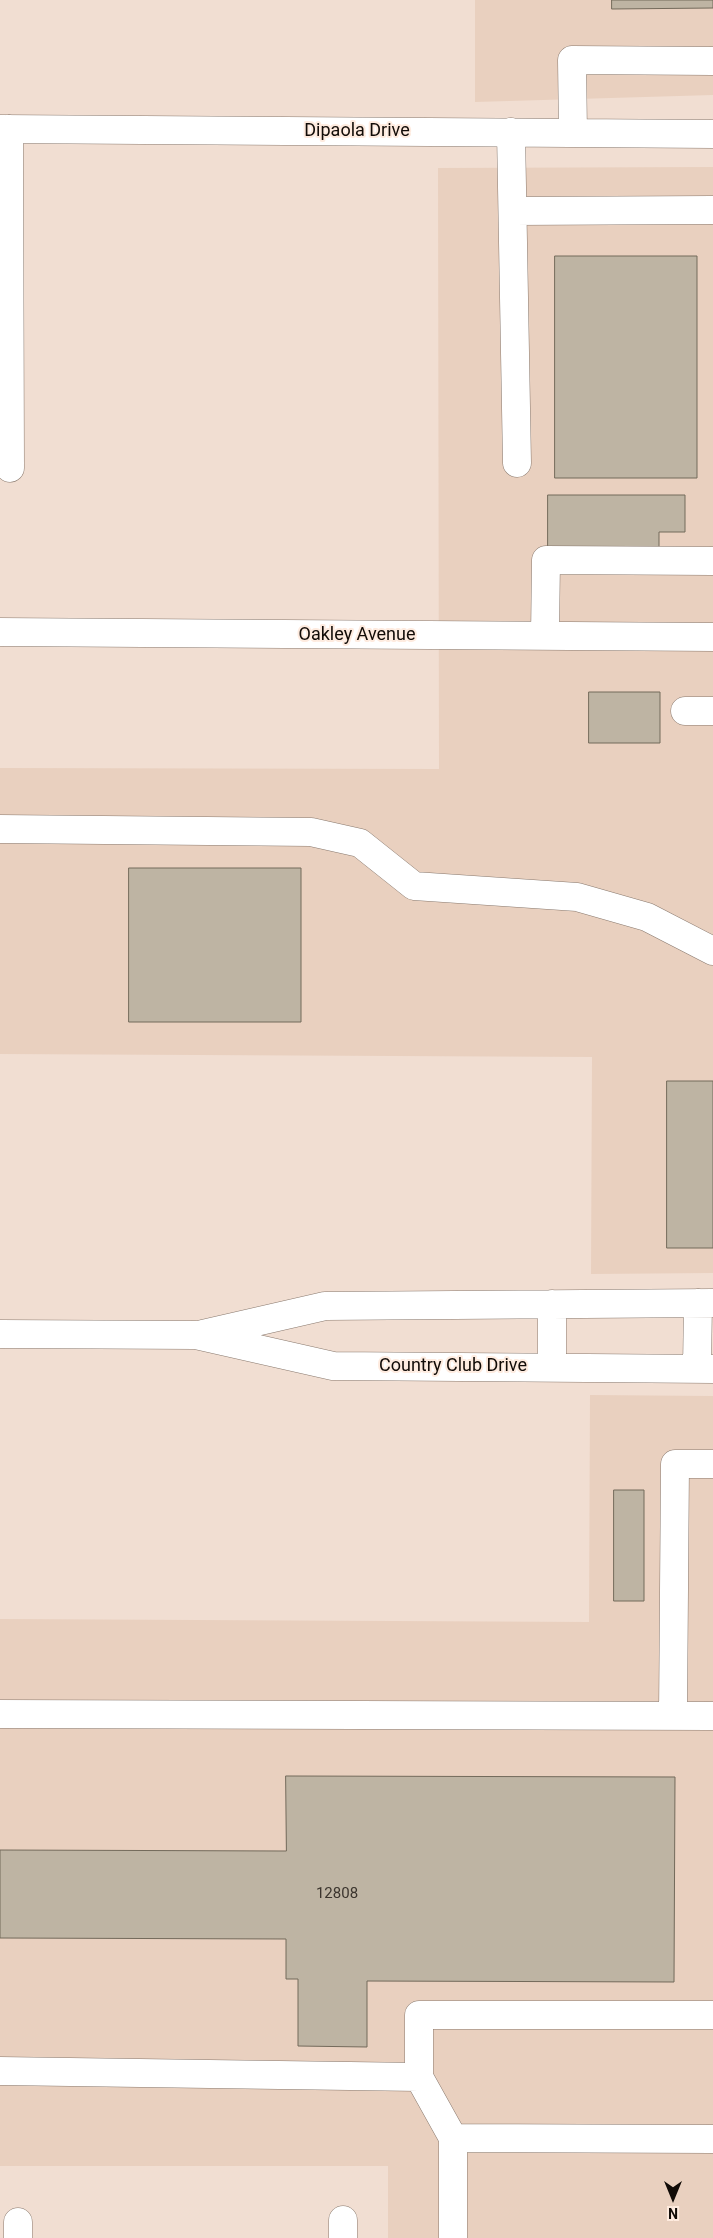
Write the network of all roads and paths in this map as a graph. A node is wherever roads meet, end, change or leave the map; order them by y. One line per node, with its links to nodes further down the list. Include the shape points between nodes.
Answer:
1 (713, 61): 4 (street, via 572,60)
2 (5, 129): 3 (street, Dipaola Drive); 9 (street)
3 (511, 132): 4 (street, Dipaola Drive); 7 (street)
4 (573, 133): 5 (street, Dipaola Drive)
5 (713, 134)
6 (713, 210): 7 (street)
7 (513, 211): 8 (street)
8 (518, 463)
9 (10, 468)
10 (713, 561): 12 (street, via 546,560)
11 (0, 632): 12 (street, Oakley Avenue)
12 (545, 636): 13 (street, Oakley Avenue)
13 (713, 637)
14 (685, 711): 15 (street)
15 (713, 711)
16 (0, 829): 17 (street, via 311,832 360,843 414,886 577,897 647,917)
17 (713, 951)
18 (705, 1303): 19 (street, Country Club Drive); 23 (street)
19 (552, 1304): 21 (street, Country Club Drive, via 325,1306); 22 (street)
20 (0, 1334): 21 (street, Country Club Drive)
21 (196, 1335): 22 (street, Country Club Drive, via 333,1366)
22 (552, 1367): 23 (street, Country Club Drive)
23 (705, 1368)
24 (713, 1464): 26 (street, via 675,1464)
25 (0, 1714): 26 (street)
26 (673, 1716): 27 (street)
27 (713, 1716)
28 (713, 2015): 30 (street, via 419,2015)
29 (0, 2071): 30 (street)
30 (419, 2077): 31 (street)
31 (453, 2138): 32 (street); 33 (street)
32 (713, 2139)
33 (453, 2238)

